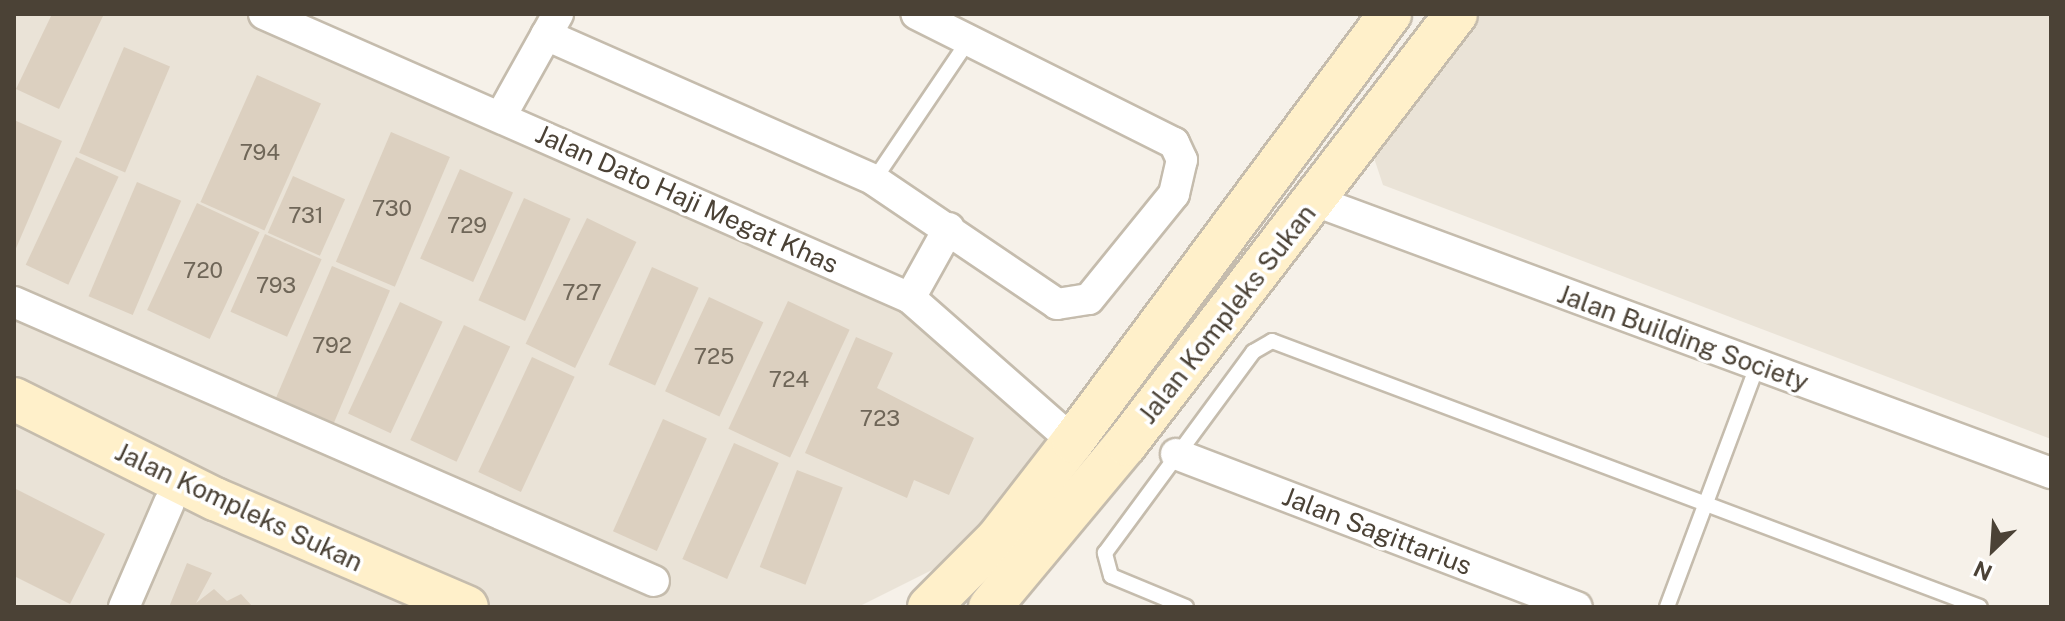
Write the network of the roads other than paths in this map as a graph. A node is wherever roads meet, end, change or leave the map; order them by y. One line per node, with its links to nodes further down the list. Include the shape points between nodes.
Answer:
1 (264, 14): 7 (street, Jalan Dato Haji Megat Khas)
2 (916, 14): 6 (street)
3 (1390, 14): 16 (main road, Jalan Kompleks Sukan)
4 (1456, 14): 9 (main road, Jalan Kompleks Sukan)
5 (552, 24): 7 (street); 8 (street)
6 (970, 38): 8 (lane); 10 (street, via 1159,131 1182,160 1182,178 1101,289 1074,304 1043,297)
7 (501, 116): 11 (street, Jalan Dato Haji Megat Khas)
8 (874, 180): 10 (street)
9 (1315, 201): 13 (street, Jalan Building Society); 26 (main road, Jalan Kompleks Sukan)
10 (949, 228): 11 (street)
11 (910, 298): 16 (street, Jalan Dato Haji Megat Khas)
12 (14, 302): 21 (street)
13 (1757, 366): 18 (street, Jalan Building Society); 19 (lane)
14 (14, 399): 24 (main road, Jalan Kompleks Sukan, via 215,499)
15 (14, 426): 20 (main road, Jalan Kompleks Sukan)
16 (1073, 441): 25 (main road, Jalan Kompleks Sukan, via 997,539)
17 (1176, 454): 19 (lane, via 1253,352 1272,341); 27 (lane, via 1110,543 1105,565 1121,582); 28 (street, Jalan Sagittarius)
18 (2051, 473)
19 (1706, 501): 29 (lane); 30 (lane)
20 (169, 503): 22 (street); 23 (main road, Jalan Kompleks Sukan)
21 (654, 581)
22 (124, 607)
23 (399, 607)
24 (467, 607)
25 (929, 607)
26 (990, 607)
27 (1186, 607)
28 (1577, 607)
29 (1667, 607)
30 (1980, 607)

